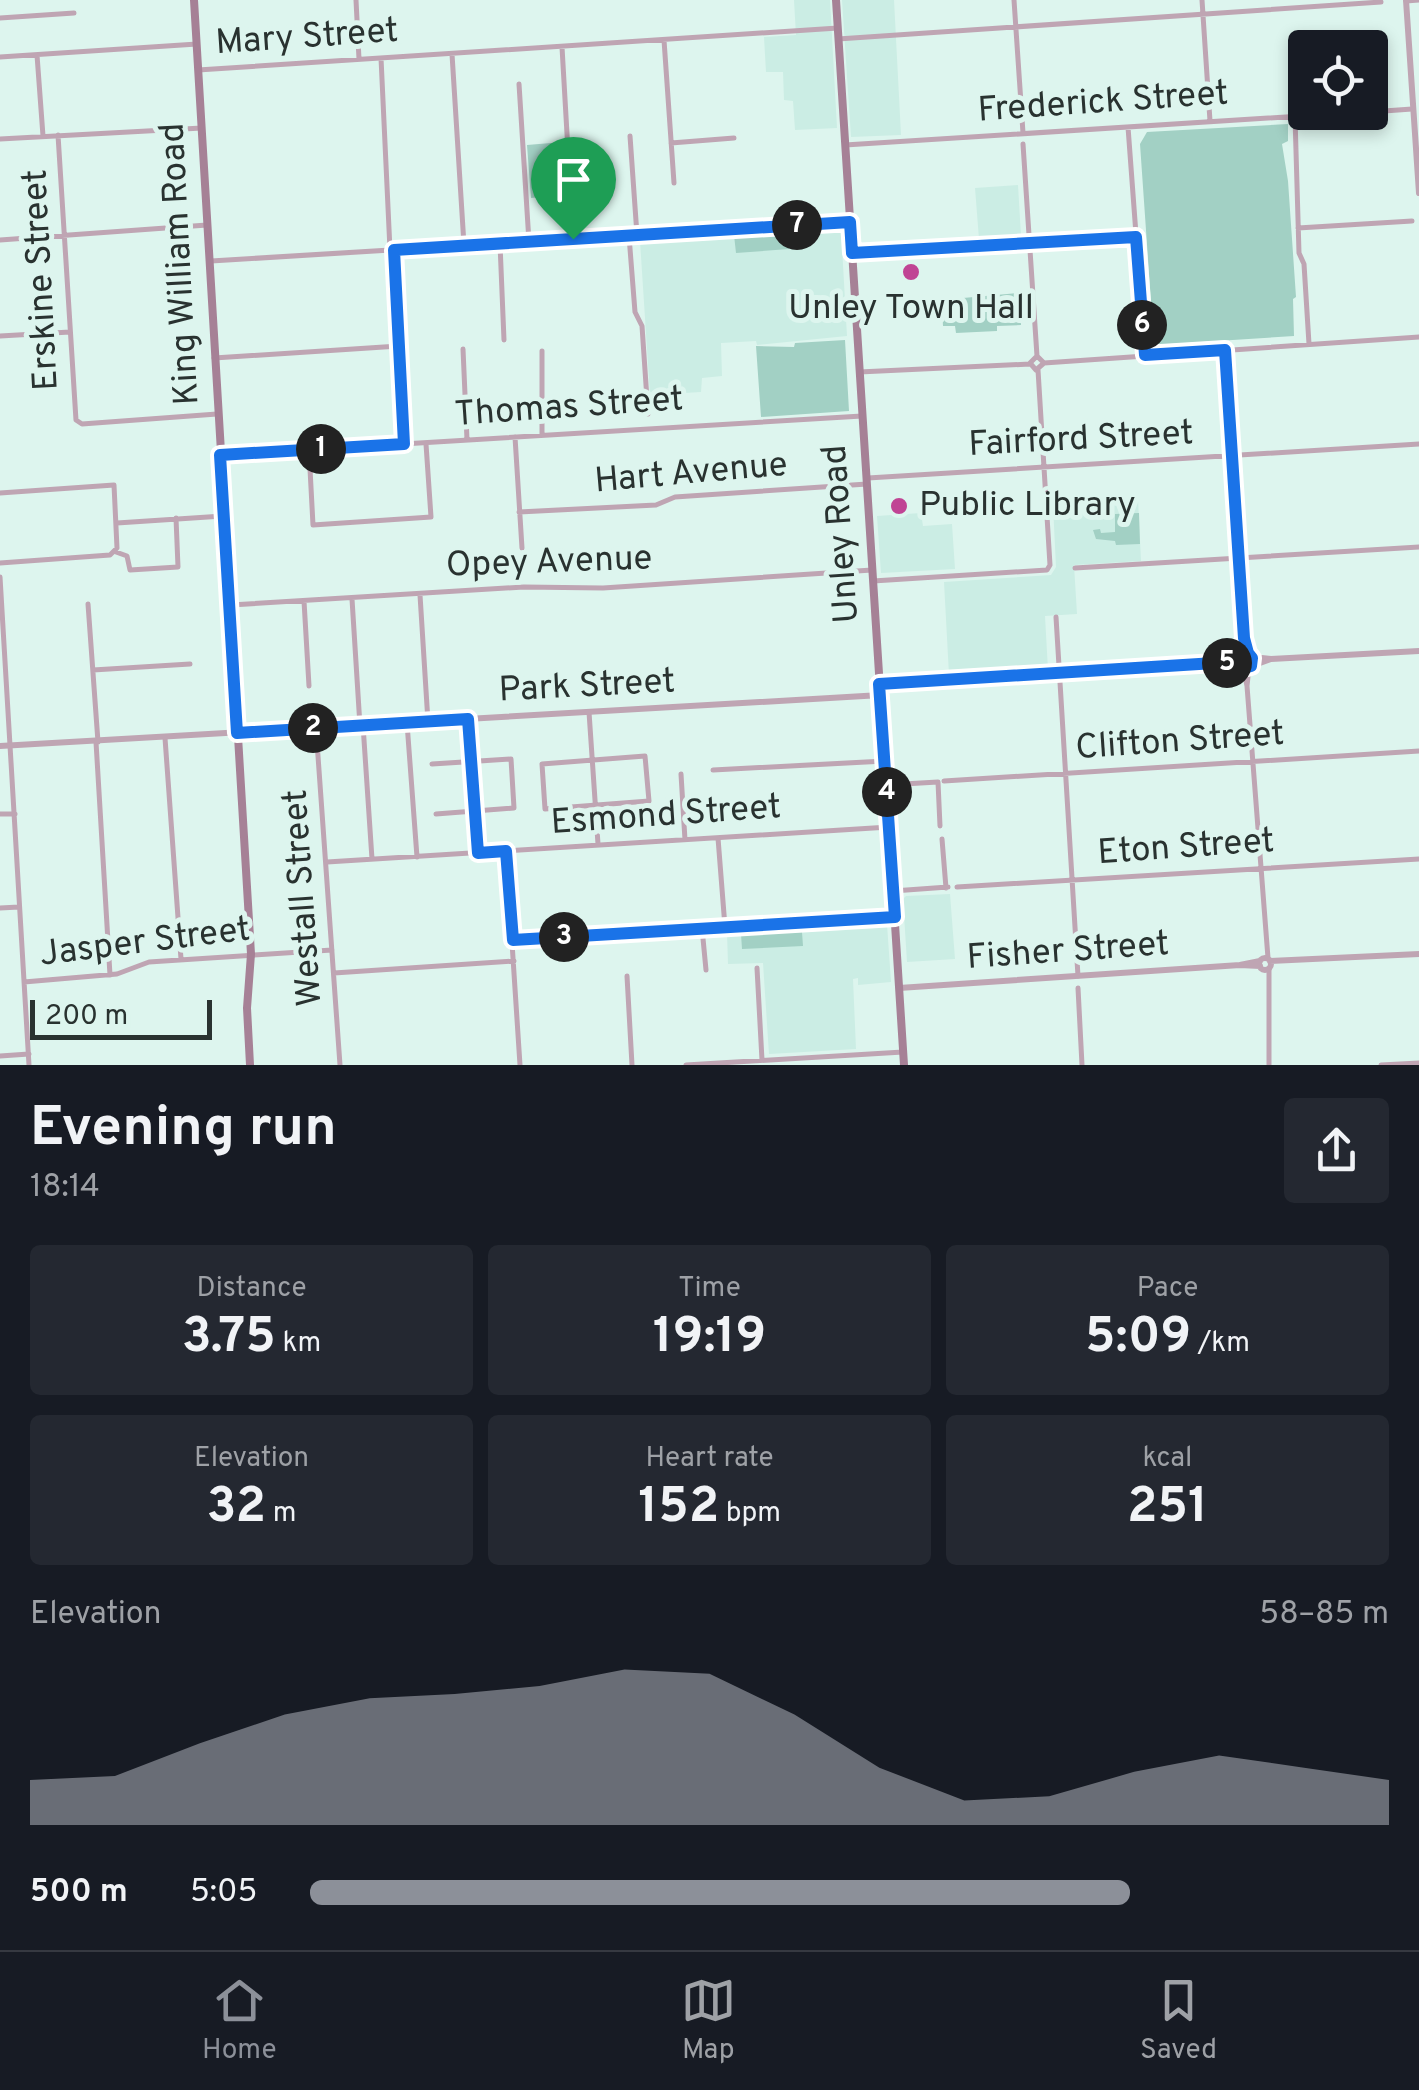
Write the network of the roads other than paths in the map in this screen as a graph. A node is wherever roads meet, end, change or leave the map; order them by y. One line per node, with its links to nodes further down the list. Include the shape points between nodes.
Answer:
1 (194, 0): 15 (main road, King William Road)
2 (356, 0): 21 (street)
3 (836, 0): 13 (main road, Unley Road)
4 (1014, 0): 12 (street)
5 (1202, 0): 10 (street)
6 (1406, 0): 7 (street); 24 (street)
7 (1419, 0)
8 (1381, 2): 10 (street, Mary Street)
9 (74, 13): 11 (street)
10 (1203, 15): 12 (street, Mary Street); 27 (street)
11 (0, 18)
12 (1016, 27): 13 (street, Mary Street); 31 (street)
13 (838, 34): 14 (street, Mary Street); 39 (main road, Unley Road)
14 (664, 40): 16 (street, Mary Street); 37 (street)
15 (197, 44): 17 (street); 22 (main road, King William Road)
16 (562, 46): 18 (street, Mary Street); 50 (street)
17 (37, 54): 19 (street); 33 (street)
18 (452, 54): 20 (street, Mary Street); 55 (street)
19 (0, 56)
20 (381, 58): 21 (street, Mary Street); 56 (street)
21 (359, 60): 22 (street, Mary Street)
22 (198, 70): 29 (main road, King William Road)
23 (519, 84): 52 (street)
24 (1412, 109): 25 (street, Frederick Street); 41 (street)
25 (1388, 111)
26 (1288, 117): 27 (street, Frederick Street)
27 (1210, 122): 28 (street, Frederick Street)
28 (1128, 127): 31 (street, Frederick Street); 49 (street)
29 (202, 128): 32 (street); 44 (main road, King William Road)
30 (1295, 130): 45 (street)
31 (1023, 134): 39 (street, Frederick Street)
32 (58, 135): 33 (street); 46 (street, Erskine Street)
33 (43, 136): 36 (street)
34 (630, 136): 47 (street)
35 (734, 138): 37 (street)
36 (0, 139)
37 (671, 144): 40 (street)
38 (1023, 144): 53 (street)
39 (845, 145): 43 (main road, Unley Road)
40 (674, 183)
41 (1419, 192)
42 (1412, 221): 45 (street)
43 (850, 222): 47 (street); 57 (main road, Unley Road)
44 (207, 225): 46 (street); 58 (main road, King William Road)
45 (1298, 228): 63 (street)
46 (64, 234): 51 (street); 59 (street, Erskine Street)
47 (637, 235): 48 (street)
48 (629, 236): 50 (street); 76 (street)
49 (1136, 237): 53 (street); 68 (street)
50 (573, 239): 52 (street)
51 (0, 240)
52 (528, 242): 54 (street)
53 (1032, 243): 57 (street); 69 (street)
54 (500, 244): 55 (street); 62 (street)
55 (464, 246): 56 (street)
56 (392, 250): 58 (street); 64 (street)
57 (852, 253): 74 (main road, Unley Road)
58 (208, 262): 70 (main road, King William Road)
59 (70, 332): 60 (street); 75 (street, Erskine Street, via 77,422)
60 (0, 336)
61 (1419, 338): 63 (street)
62 (504, 340)
63 (1309, 344): 66 (street)
64 (400, 346): 70 (street); 82 (street)
65 (463, 349): 80 (street)
66 (1225, 350): 68 (street); 86 (street)
67 (542, 351): 78 (street)
68 (1145, 355): 71 (street)
69 (1037, 356): 71 (street); 72 (street)
70 (214, 358): 75 (main road, King William Road)
71 (1044, 363): 73 (street)
72 (1030, 364): 73 (street); 74 (street)
73 (1038, 370): 87 (street)
74 (859, 372): 77 (main road, Unley Road)
75 (217, 414): 85 (main road, King William Road)
76 (648, 414)
77 (862, 416): 78 (street, Thomas Street); 88 (main road, Unley Road)
78 (542, 435): 79 (street, Thomas Street)
79 (515, 437): 80 (street, Thomas Street); 90 (street)
80 (467, 440): 81 (street, Thomas Street)
81 (426, 443): 82 (street, Thomas Street); 84 (street, via 431,517 312,525)
82 (404, 444): 84 (street, Thomas Street)
83 (1419, 444): 86 (street, Fairford Street)
84 (309, 450): 85 (street, Thomas Street)
85 (220, 455): 91 (main road, King William Road)
86 (1232, 456): 87 (street, Fairford Street); 97 (street)
87 (1043, 467): 88 (street, Fairford Street); 102 (street, via 1050,565 1040,572)
88 (866, 481): 90 (street, Hart Avenue, via 675,497 656,506); 100 (main road, Unley Road)
89 (0, 493): 93 (street, via 114,485)
90 (520, 512): 95 (street)
91 (223, 516): 92 (street); 107 (main road, King William Road)
92 (176, 518): 93 (street); 96 (street, via 178,566 130,570 128,558)
93 (115, 523): 96 (street)
94 (1419, 547): 97 (street)
95 (522, 548)
96 (116, 552): 98 (street)
97 (1238, 558): 99 (street); 111 (street)
98 (0, 563)
99 (1075, 568)
100 (872, 570): 102 (main road, Unley Road); 103 (street, Opey Avenue)
101 (0, 577): 109 (street)
102 (873, 581): 115 (main road, Unley Road)
103 (420, 594): 104 (street, Opey Avenue); 120 (street)
104 (352, 598): 105 (street, Opey Avenue); 122 (street)
105 (304, 601): 107 (street, Opey Avenue); 116 (street)
106 (88, 604): 113 (street)
107 (229, 606): 124 (main road, King William Road)
108 (1056, 617): 114 (street)
109 (2, 641): 128 (street)
110 (1419, 651): 111 (street)
111 (1245, 660): 114 (street); 133 (street)
112 (190, 664): 113 (street)
113 (93, 670): 126 (street)
114 (1059, 674): 115 (street); 137 (street)
115 (879, 684): 117 (main road, Unley Road)
116 (309, 686)
117 (881, 695): 118 (street, Park Street); 131 (main road, Unley Road)
118 (590, 712): 119 (street, Park Street); 130 (street)
119 (468, 719): 120 (street, Park Street); 132 (street)
120 (428, 722): 121 (street, Park Street)
121 (408, 723): 122 (street, Park Street); 153 (street)
122 (362, 726): 123 (street, Park Street); 154 (street)
123 (316, 728): 124 (street, Park Street); 156 (street, Westall Street)
124 (237, 733): 125 (street, Park Street); 168 (main road, King William Road)
125 (165, 738): 126 (street, Park Street); 170 (street)
126 (97, 742): 128 (street, Park Street); 176 (street)
127 (0, 746): 128 (street, Park Street)
128 (11, 746): 143 (street)
129 (1419, 751): 133 (street, Clifton Street)
130 (592, 760): 140 (street); 140 (street, via 542,764 545,809); 140 (street, via 646,756 649,801)
131 (885, 760): 135 (street); 139 (main road, Unley Road)
132 (471, 762): 134 (street); 141 (street); 141 (street, via 511,759 514,808)
133 (1251, 762): 137 (street, Clifton Street); 157 (street)
134 (432, 764)
135 (713, 770)
136 (681, 774): 149 (street)
137 (1065, 774): 138 (street, Clifton Street); 158 (street)
138 (941, 782): 139 (street, Clifton Street); 145 (street)
139 (886, 785): 146 (main road, Unley Road)
140 (596, 805): 150 (street)
141 (475, 811): 144 (street); 152 (street)
142 (0, 814): 143 (street)
143 (14, 814): 161 (street)
144 (436, 814)
145 (940, 826)
146 (889, 827): 147 (street, Esmond Street); 160 (main road, Unley Road)
147 (718, 838): 149 (street, Esmond Street); 164 (street)
148 (942, 839): 160 (street, via 947,888)
149 (685, 840): 150 (street, Esmond Street)
150 (598, 845): 151 (street, Esmond Street)
151 (506, 851): 152 (street, Esmond Street); 166 (street)
152 (478, 853): 153 (street, Esmond Street)
153 (416, 856): 154 (street, Esmond Street)
154 (372, 859): 156 (street, Esmond Street)
155 (1419, 859): 157 (street, Eton Street)
156 (326, 862): 167 (street, Westall Street)
157 (1259, 868): 158 (street, Eton Street); 172 (street)
158 (1072, 880): 159 (street, Eton Street); 178 (street)
159 (956, 887)
160 (893, 892): 163 (main road, Unley Road)
161 (19, 907): 162 (street); 179 (street)
162 (0, 908)
163 (895, 917): 164 (street); 180 (main road, Unley Road)
164 (725, 927): 165 (street)
165 (702, 928): 166 (street); 174 (street)
166 (513, 940): 171 (street)
167 (332, 950): 168 (street, Jasper Street); 175 (street, Westall Street)
168 (251, 954): 170 (street, Jasper Street); 190 (main road, King William Road)
169 (1419, 954): 172 (street, Fisher Street)
170 (181, 959): 176 (street, Jasper Street)
171 (514, 960): 175 (street); 192 (street)
172 (1265, 963): 178 (street, Fisher Street); 198 (street)
173 (756, 968): 186 (street)
174 (706, 970)
175 (334, 973): 191 (street, Westall Street)
176 (110, 975): 179 (street, Jasper Street)
177 (627, 976): 193 (street)
178 (1078, 976): 180 (street, Fisher Street)
179 (24, 982): 183 (street)
180 (899, 988): 182 (main road, Unley Road)
181 (1078, 988): 197 (street)
182 (904, 1052): 185 (street); 196 (main road, Unley Road)
183 (28, 1054): 184 (street); 189 (street)
184 (0, 1056)
185 (829, 1056): 187 (street); 195 (street)
186 (762, 1060): 187 (street); 194 (street)
187 (771, 1062)
188 (1419, 1063): 199 (street)
189 (29, 1065)
190 (250, 1065)
191 (340, 1065)
192 (520, 1065)
193 (632, 1065)
194 (686, 1065)
195 (830, 1065)
196 (904, 1065)
197 (1082, 1065)
198 (1269, 1065)
199 (1381, 1065)

